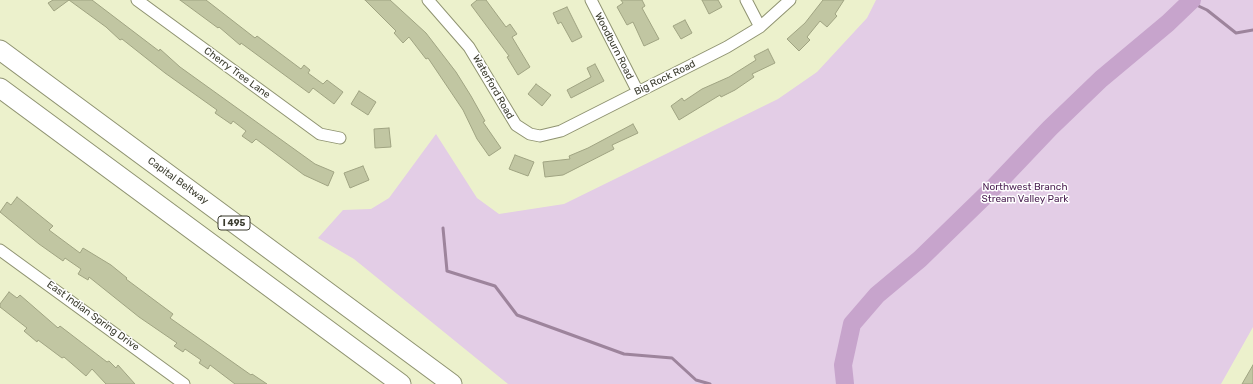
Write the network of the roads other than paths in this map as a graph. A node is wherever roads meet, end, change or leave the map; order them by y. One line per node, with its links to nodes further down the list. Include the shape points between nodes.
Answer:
1 (137, 0): 14 (street, Cherry Tree Lane, via 320,134)
2 (428, 0): 13 (street, Waterford Road, via 470,46 516,125)
3 (591, 0): 11 (street, Woodburn Road)
4 (746, 0): 6 (street)
5 (790, 0): 6 (street, Big Rock Road)
6 (760, 27): 11 (street, Big Rock Road, via 727,47)
7 (0, 47): 9 (highway)
8 (0, 50): 9 (highway, Capital Beltway / I 495)
9 (16, 62): 19 (highway, Capital Beltway / I 495)
10 (0, 88): 15 (highway)
11 (638, 92): 13 (street, Big Rock Road, via 561,131 540,136)
12 (0, 102): 15 (highway)
13 (530, 134)
14 (340, 138)
15 (82, 148): 18 (highway)
16 (0, 250): 17 (street, East Indian Spring Drive)
17 (184, 384)
18 (401, 384)
19 (452, 384)

